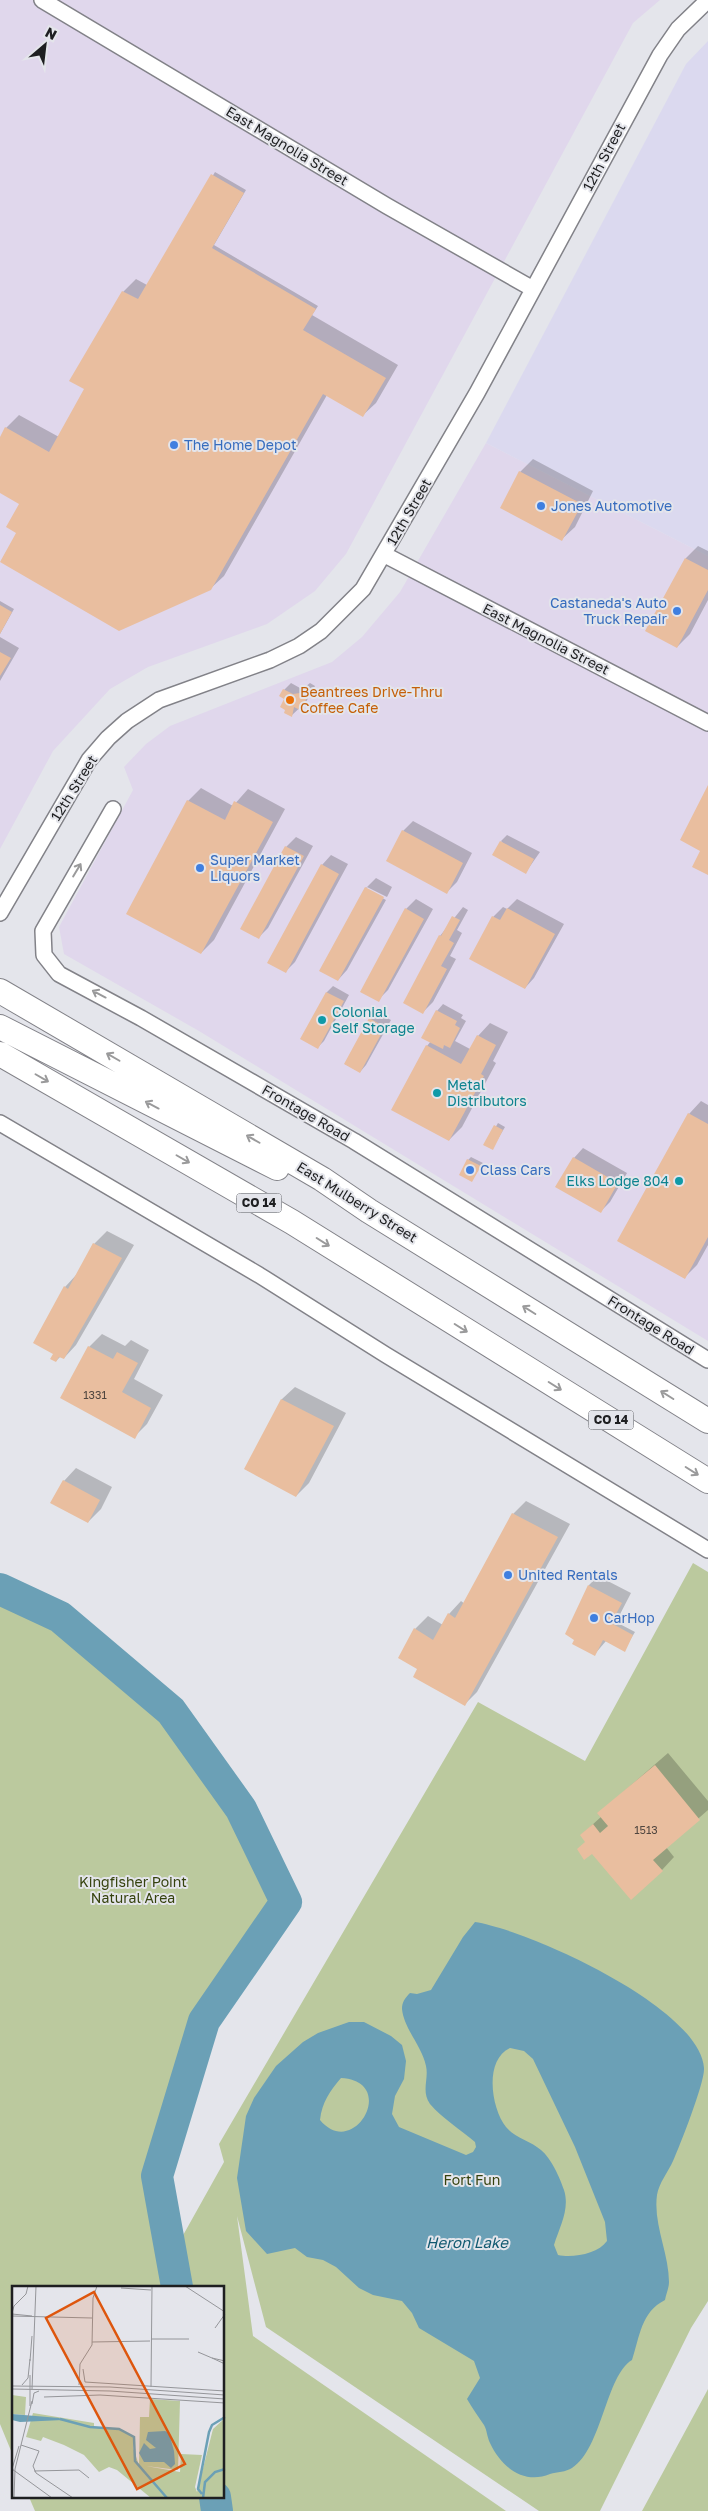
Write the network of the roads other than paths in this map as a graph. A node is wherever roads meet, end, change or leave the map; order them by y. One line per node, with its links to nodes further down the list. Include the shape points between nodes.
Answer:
1 (42, 0): 3 (street, East Magnolia Street, via 387,206)
2 (708, 0): 3 (street, 12th Street, via 678,28 660,54)
3 (533, 289): 4 (street, 12th Street)
4 (385, 555): 5 (street, East Magnolia Street); 7 (street, 12th Street, via 363,589 343,611 299,646 270,660 159,700 108,738 89,760)
5 (708, 723)
6 (112, 809): 13 (street, Frontage Road, one-way to 6, via 354,1141 59,974 44,955 43,931)
7 (0, 913)
8 (0, 992): 12 (highway, East Mulberry Street, one-way to 8, via 322,1179)
9 (0, 1027): 12 (highway, one-way to 9, via 254,1158)
10 (0, 1054): 15 (highway, CO 14, one-way to 15, via 292,1222)
11 (0, 1123): 16 (street, via 259,1274)
12 (369, 1211): 14 (highway, East Mulberry Street, one-way to 12)
13 (708, 1360)
14 (708, 1421)
15 (708, 1481)
16 (708, 1550)

